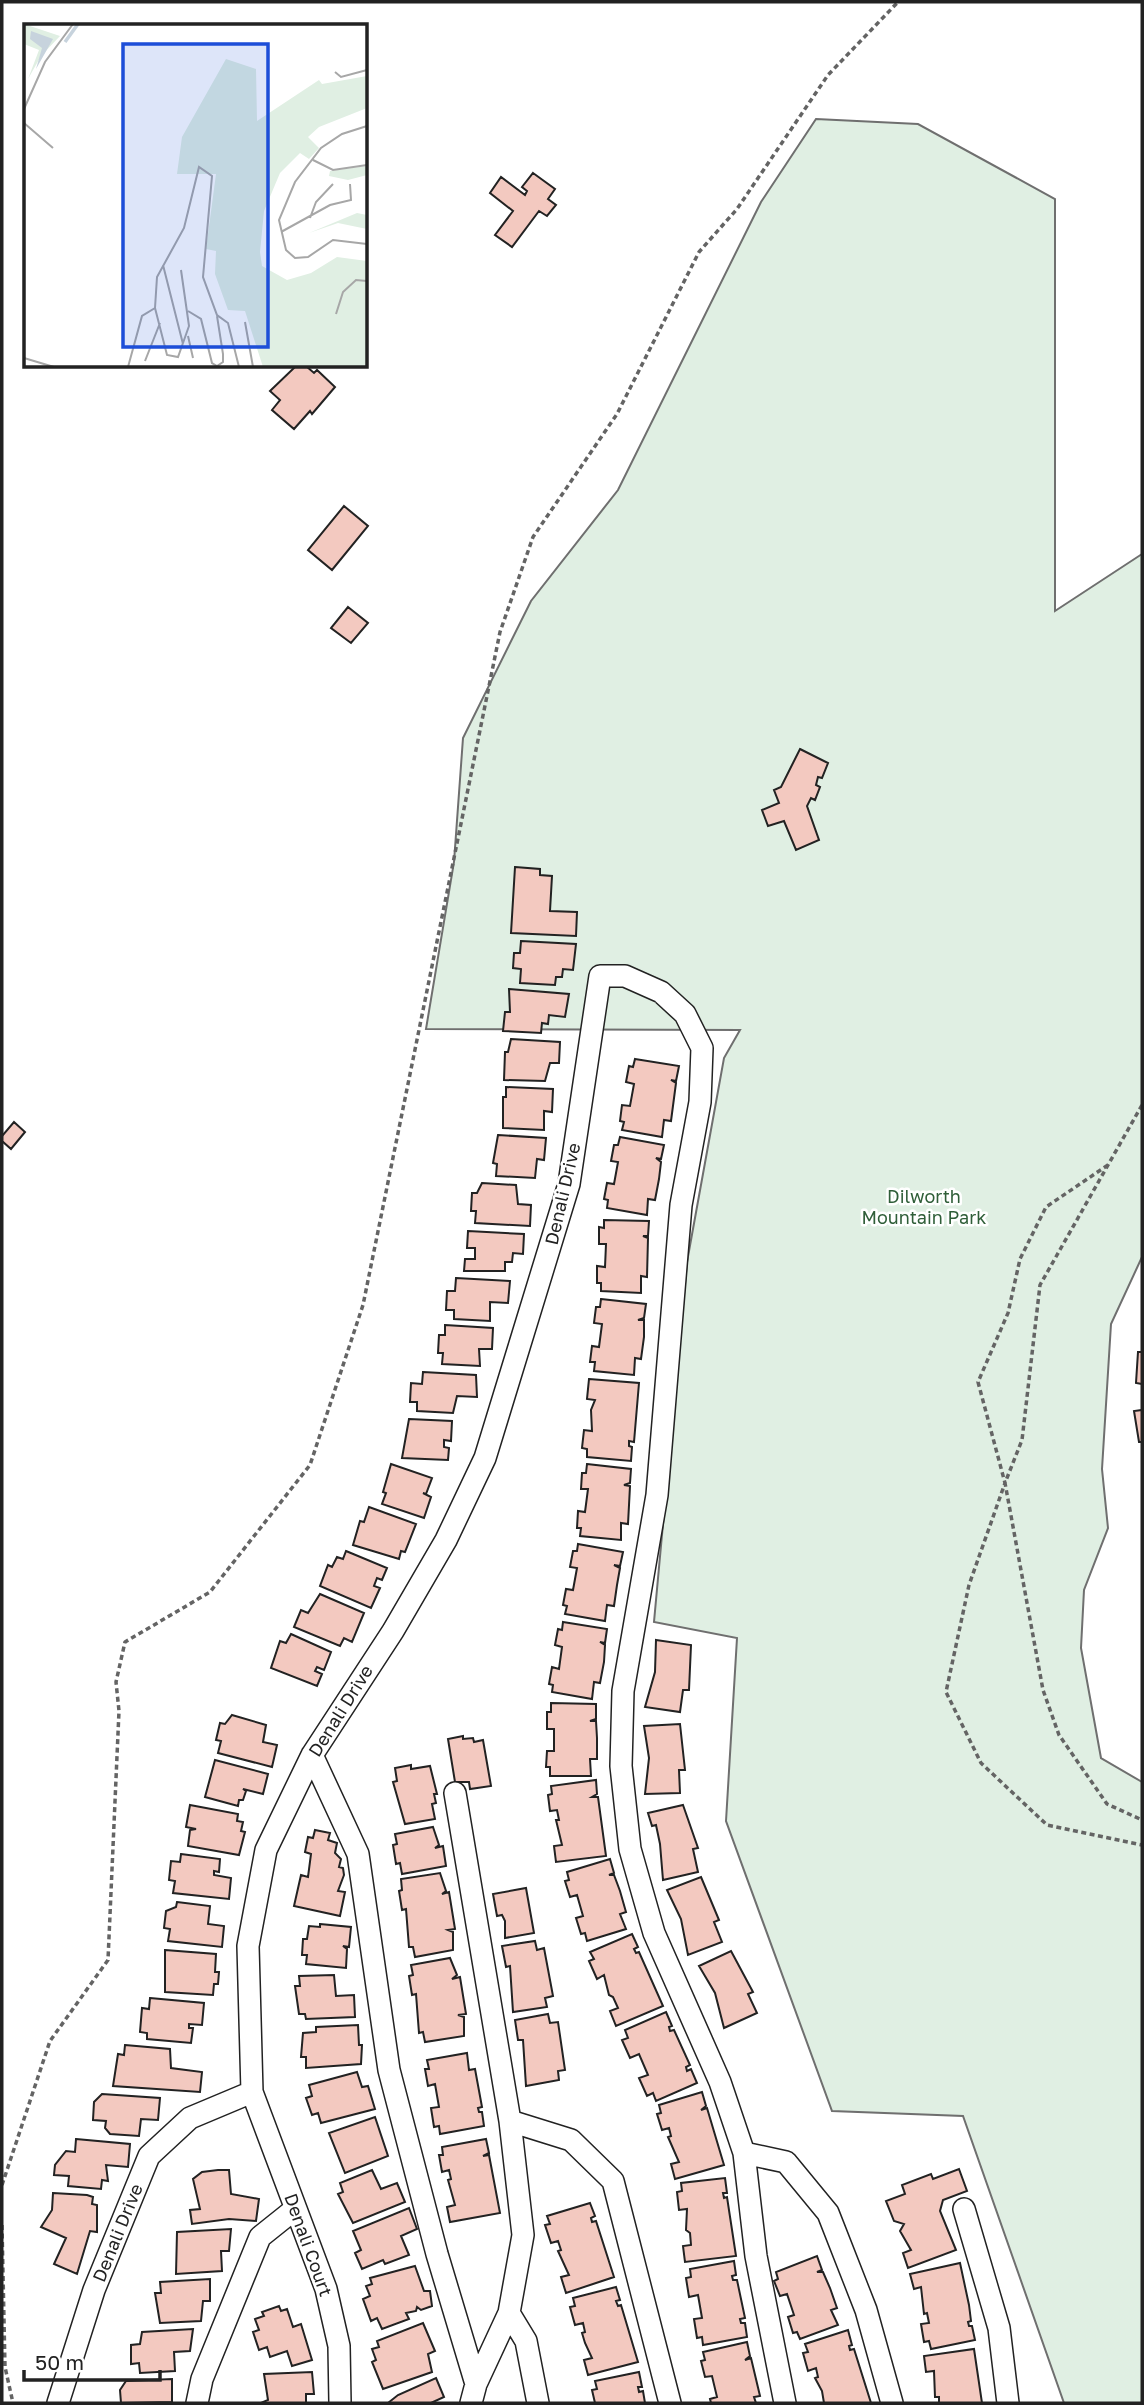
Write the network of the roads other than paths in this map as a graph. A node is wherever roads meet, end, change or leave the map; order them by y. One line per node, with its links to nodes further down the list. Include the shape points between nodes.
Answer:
1 (312, 1755): 3 (street, Denali Drive, via 266,1850 248,1946); 5 (street, Denali Drive, via 393,1631 446,1540 485,1458 569,1184 600,976 625,976 661,992 685,1014 702,1048 700,1102 681,1205 657,1495 623,1691 621,1766 630,1849 654,1933 720,2082); 9 (street, via 358,1854 389,2070)
2 (455, 1793): 4 (street)
3 (252, 2092): 7 (street, Denali Court); 10 (street, Denali Drive, via 190,2118 149,2156 94,2290)
4 (510, 2122): 8 (street, via 523,2235); 14 (street, via 571,2140 613,2181)
5 (744, 2153): 15 (street, via 756,2256); 16 (street, via 786,2162 828,2213 866,2309)
6 (964, 2208): 17 (street, via 999,2328)
7 (295, 2209): 11 (street, via 260,2237 202,2379); 12 (street, Denali Court, via 326,2289 339,2346)
8 (509, 2314): 9 (street); 13 (street, via 526,2341)
9 (474, 2394)
10 (58, 2403)
11 (197, 2403)
12 (340, 2403)
13 (538, 2403)
14 (670, 2403)
15 (785, 2403)
16 (892, 2403)
17 (1008, 2403)

